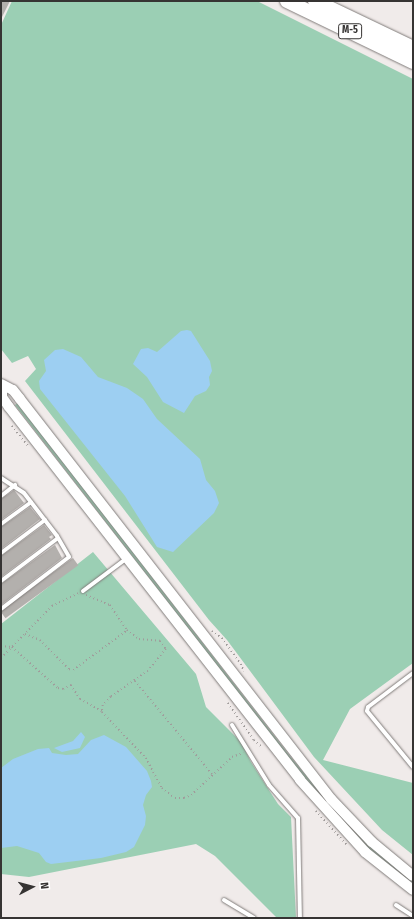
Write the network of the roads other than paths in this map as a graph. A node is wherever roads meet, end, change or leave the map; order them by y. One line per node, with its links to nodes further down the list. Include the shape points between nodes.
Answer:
1 (287, 1): 4 (highway, М-5)
2 (315, 1): 3 (highway, М-5)
3 (413, 48)
4 (413, 62)
5 (1, 386): 14 (street, via 2,397); 21 (street, via 13,390 322,788 372,842)
6 (1, 478): 7 (lane)
7 (15, 485): 8 (lane); 9 (lane)
8 (1, 496)
9 (31, 502): 10 (lane); 11 (lane)
10 (45, 520): 12 (lane); 13 (lane)
11 (1, 524)
12 (58, 538): 15 (lane); 17 (lane, via 69,557)
13 (1, 553)
14 (128, 558): 16 (lane); 22 (street, via 300,780 338,825 364,852)
15 (1, 581)
16 (83, 591)
17 (1, 609)
18 (413, 673): 20 (lane, via 368,707 367,711)
19 (232, 725): 27 (lane, via 269,785 298,818)
20 (413, 767)
21 (413, 876)
22 (413, 890)
23 (224, 900): 26 (lane)
24 (396, 905): 25 (lane)
25 (413, 916)
26 (254, 918)
27 (300, 918)

